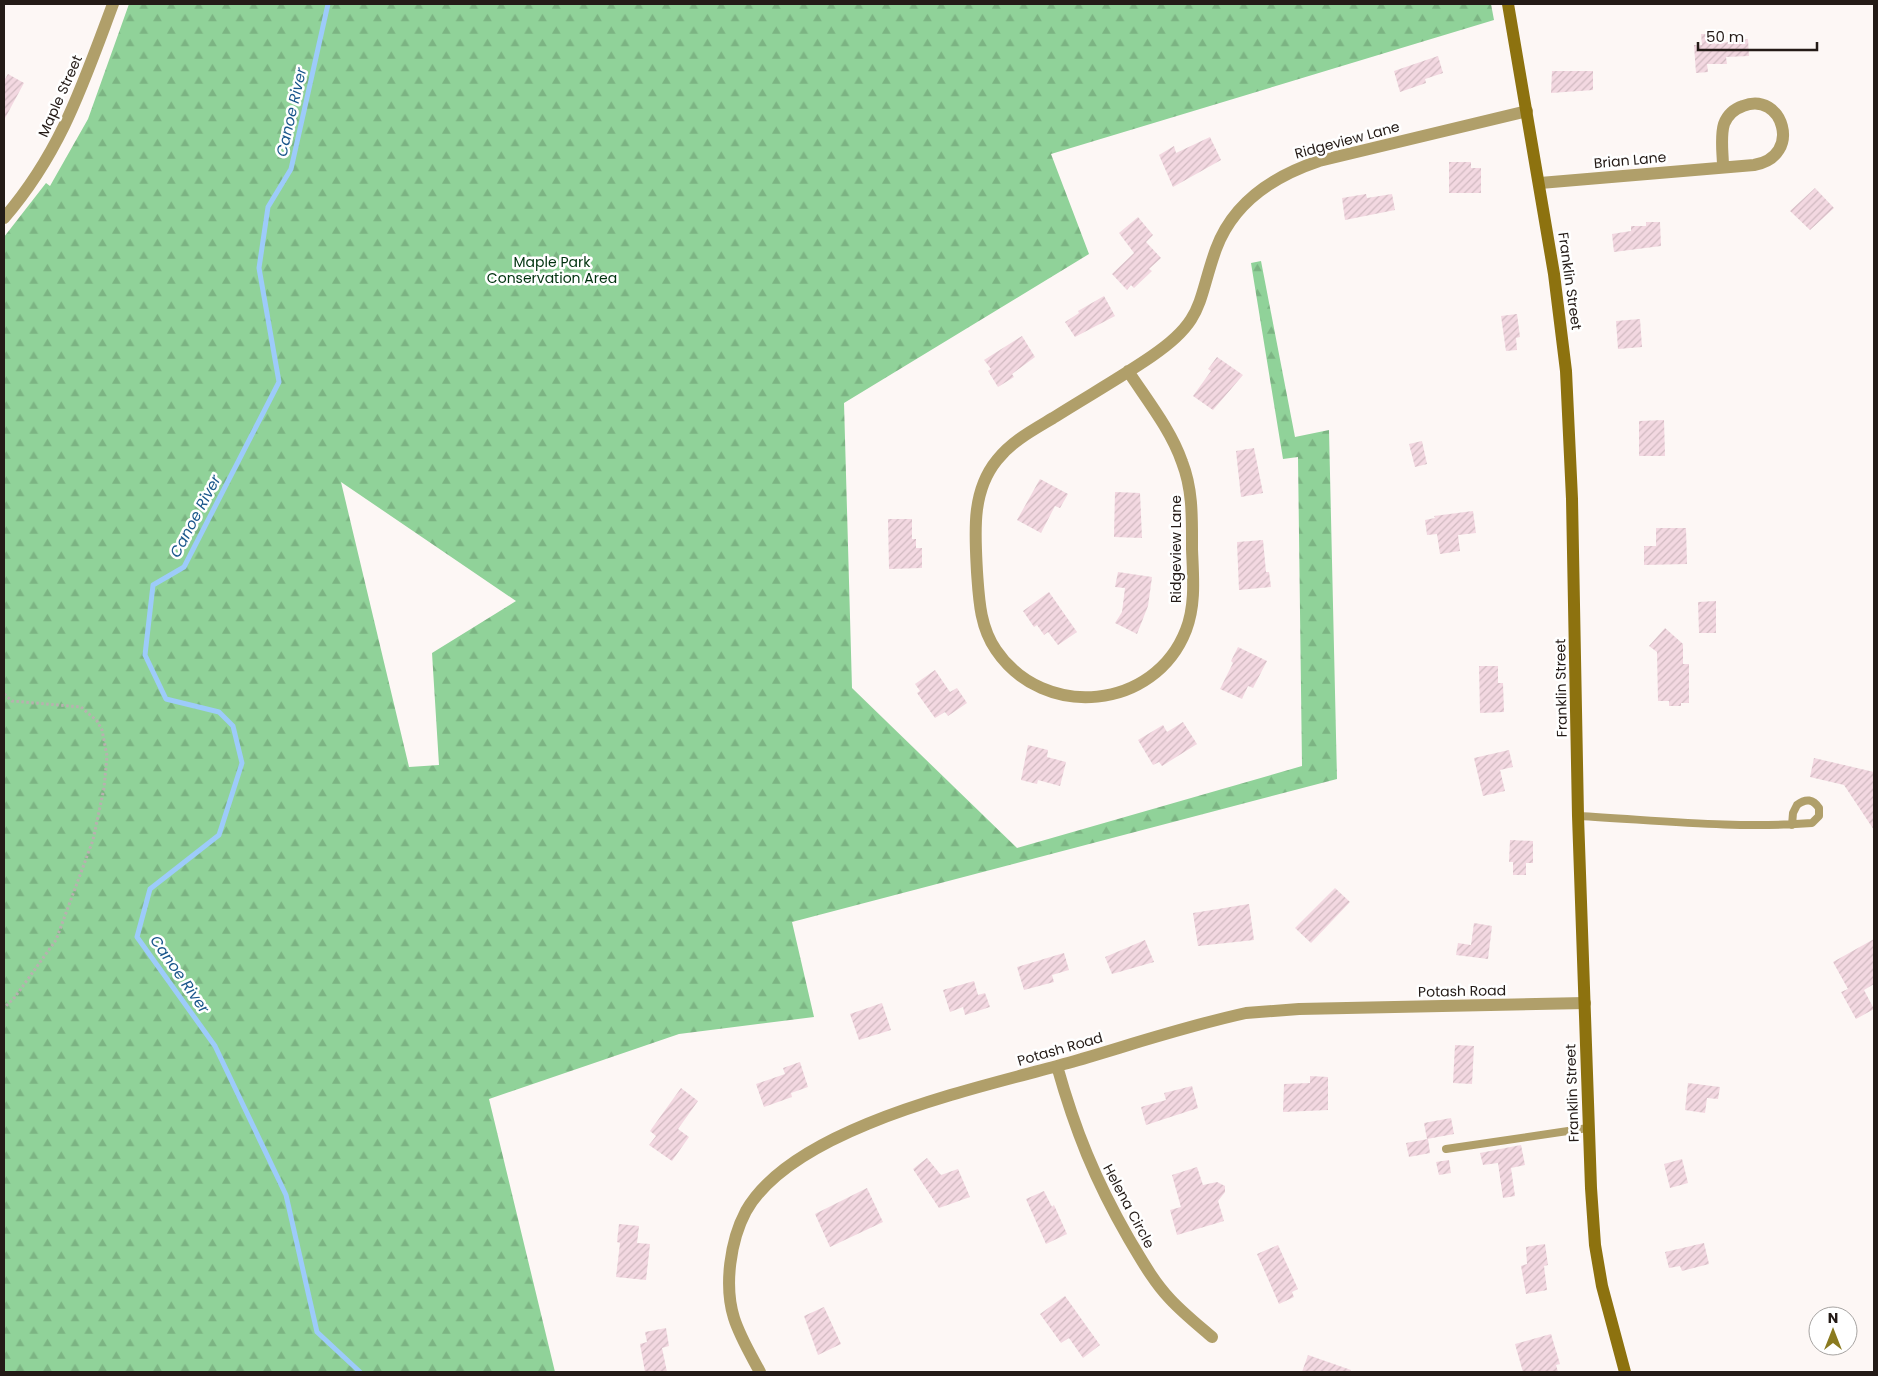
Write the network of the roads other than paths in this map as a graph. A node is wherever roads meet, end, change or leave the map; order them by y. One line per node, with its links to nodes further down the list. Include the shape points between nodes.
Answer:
1 (113, 4): 6 (street, Maple Street, via 66,125 40,169)
2 (1508, 4): 3 (street, Franklin Street)
3 (1527, 111): 5 (street, Franklin Street); 7 (street, Ridgeview Lane, via 1326,159 1296,169 1262,188 1225,229 1201,304 1192,320 1172,341)
4 (1723, 167): 4 (street, Brian Lane, via 1761,164 1776,154 1784,137 1776,113 1766,106 1753,104 1741,106 1730,114 1723,131); 5 (street, Brian Lane)
5 (1540, 183): 8 (street, Franklin Street, via 1566,371)
6 (4, 218)
7 (1128, 372): 7 (street, Ridgeview Lane, via 1011,445 989,470 978,503 975,535 979,600 989,638 1003,660 1023,678 1046,690 1071,697 1110,696 1146,680 1178,646 1192,603 1192,507 1187,477 1174,444)
8 (1578, 816): 9 (lane, via 1738,826); 10 (street, Franklin Street)
9 (1792, 825)
10 (1585, 1004): 11 (street, Potash Road, via 1255,1012); 12 (street, Franklin Street)
11 (1057, 1066): 14 (street, Helena Circle, via 1076,1132 1089,1162 1144,1266 1169,1298); 15 (street, Potash Road, via 883,1118 832,1141 772,1180 752,1202 741,1222 734,1246 730,1282 734,1318)
12 (1588, 1128): 13 (lane); 16 (street, Franklin Street, via 1595,1245 1602,1286)
13 (1446, 1149)
14 (1212, 1337)
15 (760, 1372)
16 (1625, 1372)

